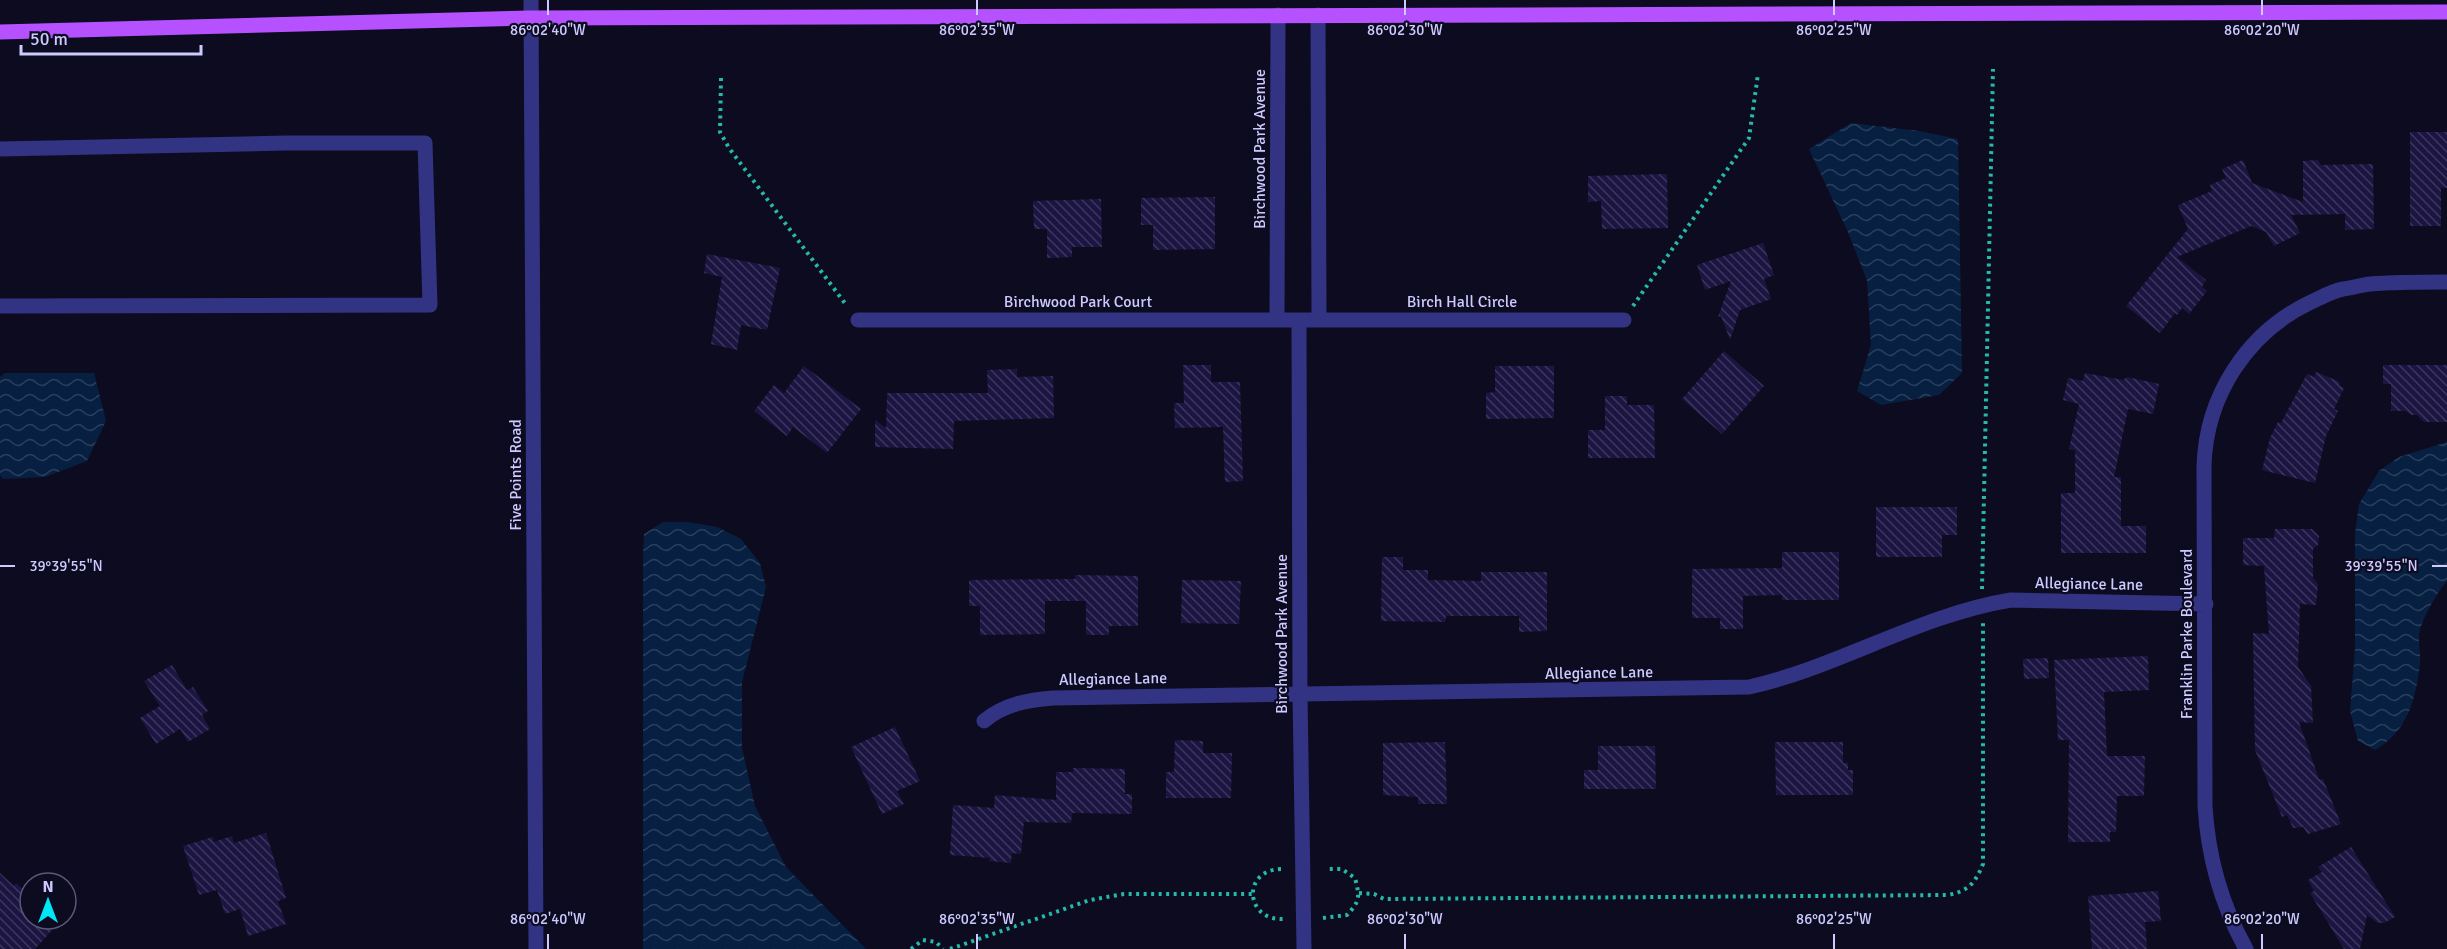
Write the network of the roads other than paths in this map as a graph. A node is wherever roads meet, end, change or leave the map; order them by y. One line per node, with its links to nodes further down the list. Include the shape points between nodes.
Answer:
1 (531, 0): 5 (street, Five Points Road)
2 (2447, 12): 4 (main road)
3 (1278, 15): 4 (main road); 5 (main road); 11 (street, Birchwood Park Avenue)
4 (1318, 15): 13 (street)
5 (531, 18): 6 (main road); 18 (street, Five Points Road)
6 (0, 32)
7 (0, 149): 9 (street, via 425,143 430,305)
8 (2447, 282): 15 (street, Franklin Parke Boulevard, via 2388,282 2341,289 2302,305 2266,330 2242,357 2214,407 2206,437)
9 (0, 306)
10 (858, 320): 11 (street, Birchwood Park Court)
11 (1277, 320): 12 (street, Birchwood Park Court)
12 (1299, 320): 13 (street, Birch Hall Circle); 16 (street, Birchwood Park Avenue)
13 (1319, 320): 14 (street, Birch Hall Circle)
14 (1624, 320)
15 (2206, 604): 16 (street, Allegiance Lane, via 2011,600 1994,603 1930,621 1777,681 1749,687); 20 (street, Franklin Parke Boulevard, via 2208,836 2223,900)
16 (1300, 695): 17 (street, Allegiance Lane, via 1053,698 1022,701); 19 (street, Birchwood Park Avenue)
17 (984, 721)
18 (536, 949)
19 (1304, 949)
20 (2246, 949)

